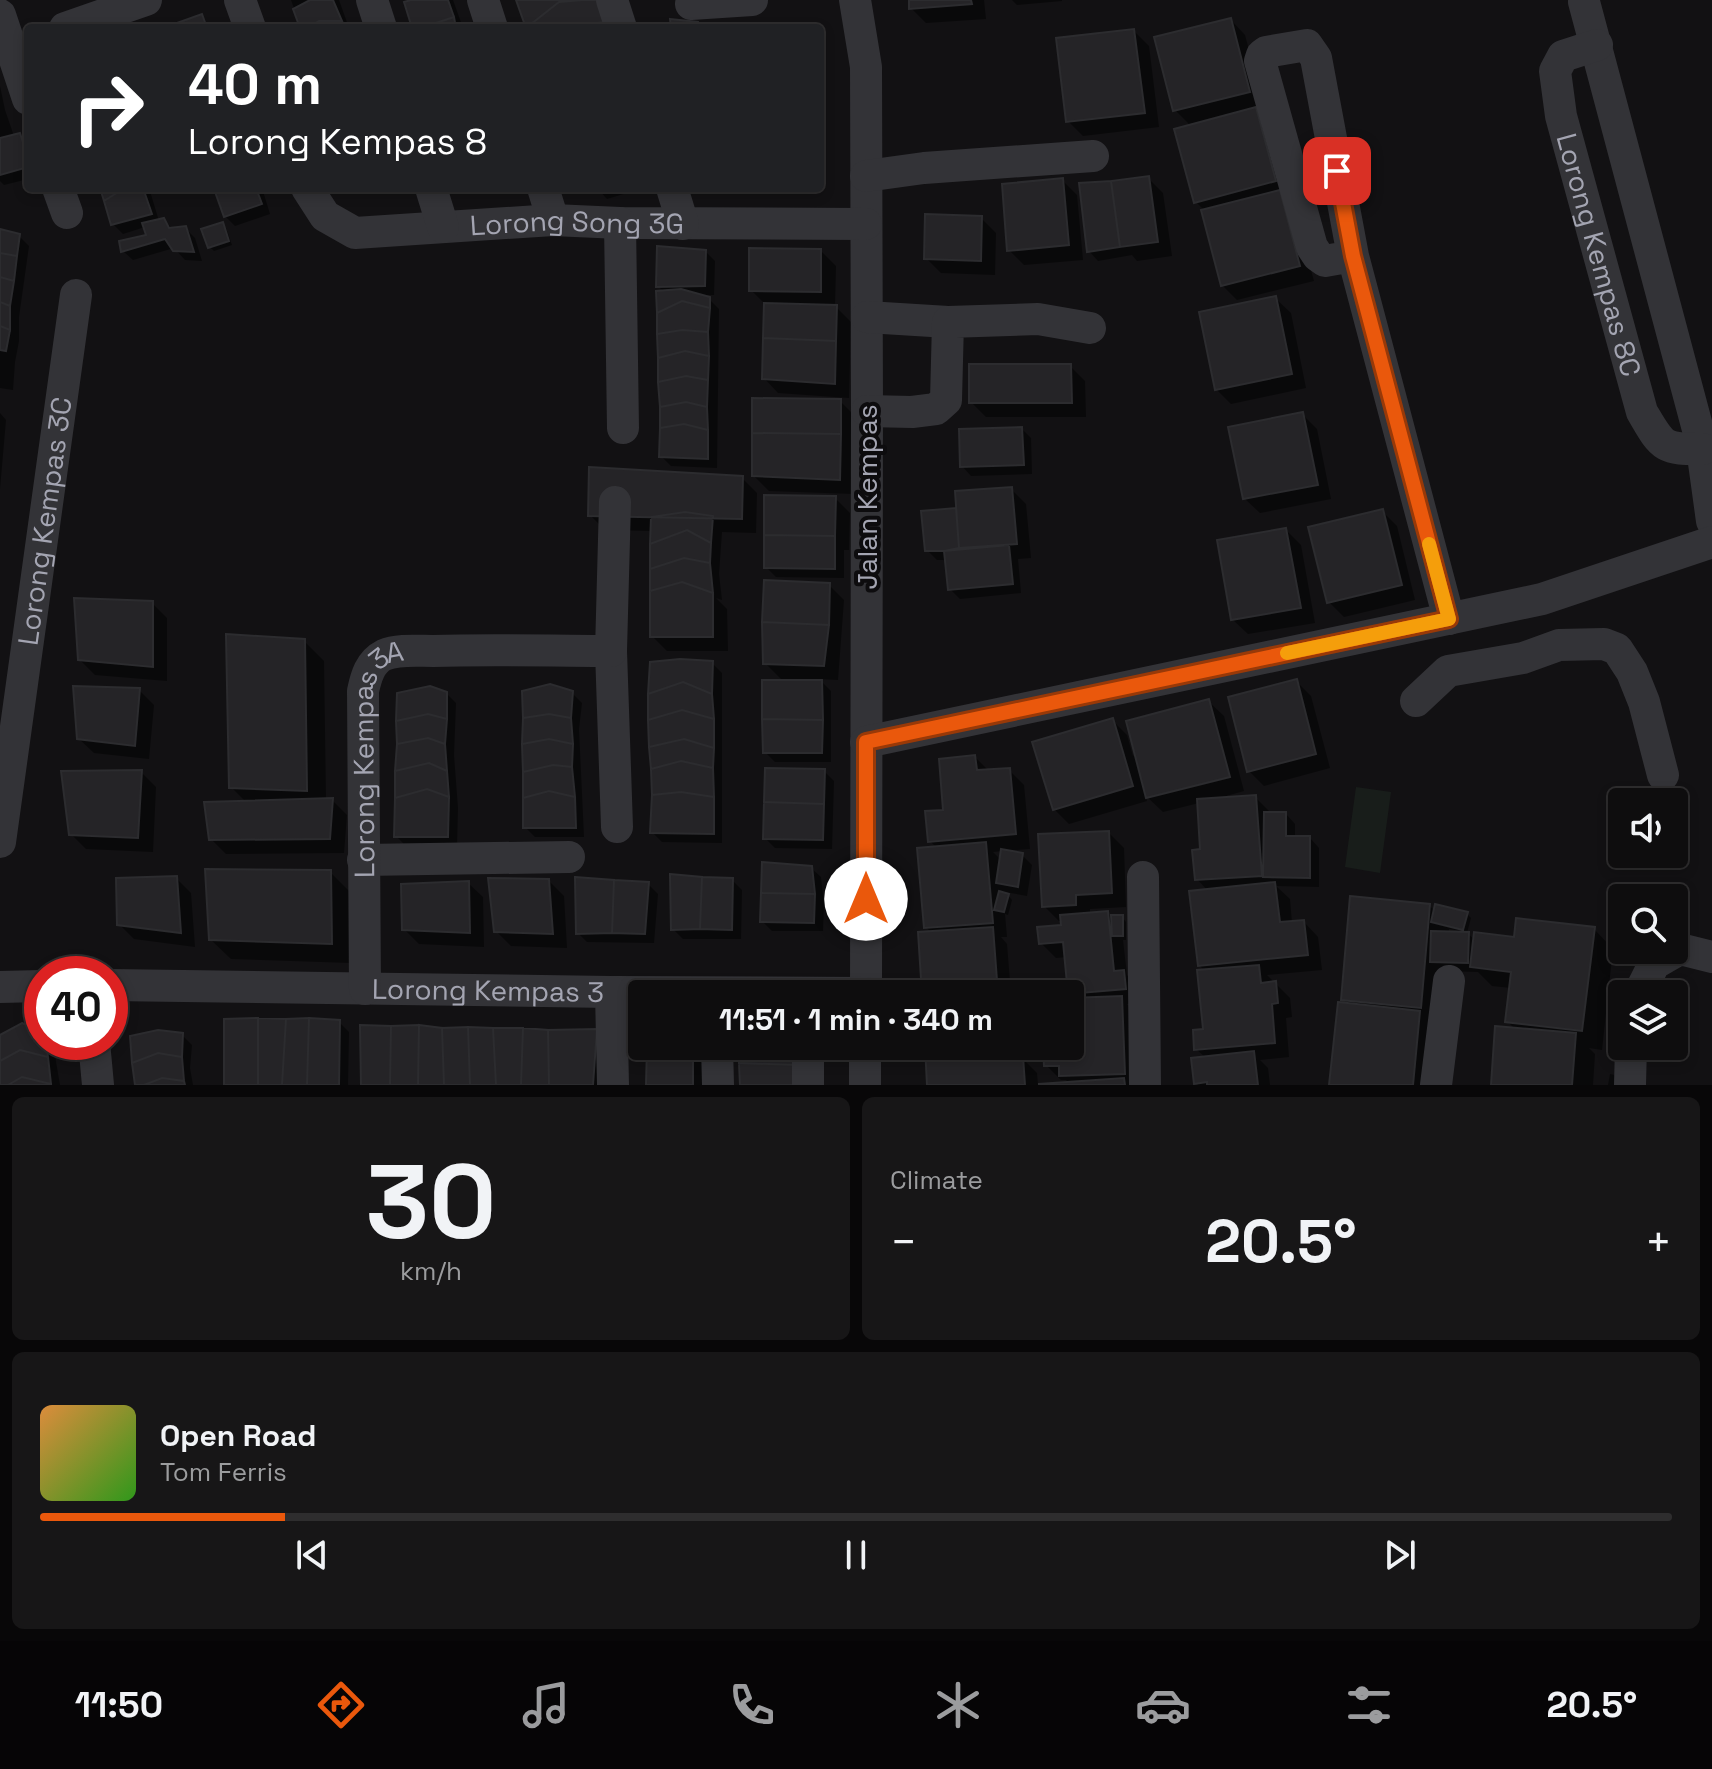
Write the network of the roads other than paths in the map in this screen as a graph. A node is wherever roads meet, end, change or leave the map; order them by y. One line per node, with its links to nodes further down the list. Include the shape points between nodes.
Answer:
1 (146, 0): 11 (street)
2 (240, 0): 12 (street)
3 (372, 0): 13 (street)
4 (483, 0): 14 (street)
5 (612, 0): 15 (street)
6 (752, 0): 9 (street)
7 (855, 0): 20 (street, Jalan Kempas, via 866,67)
8 (1584, 2): 17 (street, Lorong Kempas 8C)
9 (691, 4)
10 (0, 15): 16 (street)
11 (77, 24)
12 (249, 24)
13 (380, 24)
14 (491, 24)
15 (620, 24)
16 (19, 44): 18 (street)
17 (1597, 45): 37 (street, Lorong Kempas 8C); 37 (street, Lorong Kempas 8C, via 1563,56 1555,71 1561,116 1642,412 1659,441 1670,448)
18 (24, 75)
19 (1093, 156): 20 (street)
20 (866, 176): 28 (street, Jalan Kempas)
21 (310, 192): 29 (street, Lorong Song 3G, via 325,216 355,233)
22 (432, 192): 29 (street)
23 (544, 192): 25 (street)
24 (673, 192): 27 (street)
25 (553, 220): 26 (street, Lorong Song 3G); 29 (street, Lorong Song 3G)
26 (620, 223): 27 (street, Lorong Song 3G); 36 (street)
27 (683, 224): 28 (street, Lorong Song 3G)
28 (866, 224): 32 (street, Jalan Kempas)
29 (443, 227)
30 (1353, 256): 30 (street, via 1316,58 1307,45 1266,52 1260,61 1312,247 1325,261); 43 (street)
31 (76, 295): 51 (street, Lorong Kempas 3C)
32 (867, 317): 33 (street); 35 (street, Jalan Kempas)
33 (948, 322): 34 (street, via 1038,319); 35 (street, via 946,400 936,409)
34 (1090, 328)
35 (867, 411): 48 (street, Jalan Kempas)
36 (623, 428)
37 (1703, 449): 39 (street, Lorong Kempas 8C)
38 (615, 502): 45 (street)
39 (1712, 521)
40 (1712, 542): 41 (street)
41 (1542, 599): 42 (street); 44 (street)
42 (1506, 606): 43 (street); 46 (street)
43 (1449, 619): 48 (street)
44 (1559, 645): 46 (street); 49 (street, via 1604,644 1617,649 1644,702)
45 (611, 651): 50 (street); 53 (street, Lorong Kempas 3A, via 452,650 381,656 363,691)
46 (1523, 658): 47 (street, via 1448,671)
47 (1416, 701)
48 (866, 742): 56 (street, Jalan Kempas)
49 (1663, 775)
50 (617, 827)
51 (0, 842)
52 (569, 857): 53 (street)
53 (363, 860): 62 (street, Lorong Kempas 3A)
54 (1143, 877): 75 (street)
55 (1712, 957): 57 (street, via 1680,949 1654,964)
56 (866, 980)
57 (1646, 980)
58 (1449, 981): 76 (street)
59 (128, 985): 62 (street, Lorong Kempas 3)
60 (24, 986): 61 (street)
61 (0, 987)
62 (365, 989): 63 (street, Lorong Kempas 3)
63 (611, 992): 64 (street, Lorong Kempas 3); 71 (street)
64 (628, 992)
65 (96, 1060): 70 (street)
66 (717, 1060): 72 (street)
67 (808, 1060): 73 (street)
68 (865, 1060): 74 (street)
69 (1631, 1060): 77 (street)
70 (98, 1085)
71 (613, 1085)
72 (718, 1085)
73 (808, 1085)
74 (865, 1085)
75 (1145, 1085)
76 (1436, 1085)
77 (1630, 1085)

